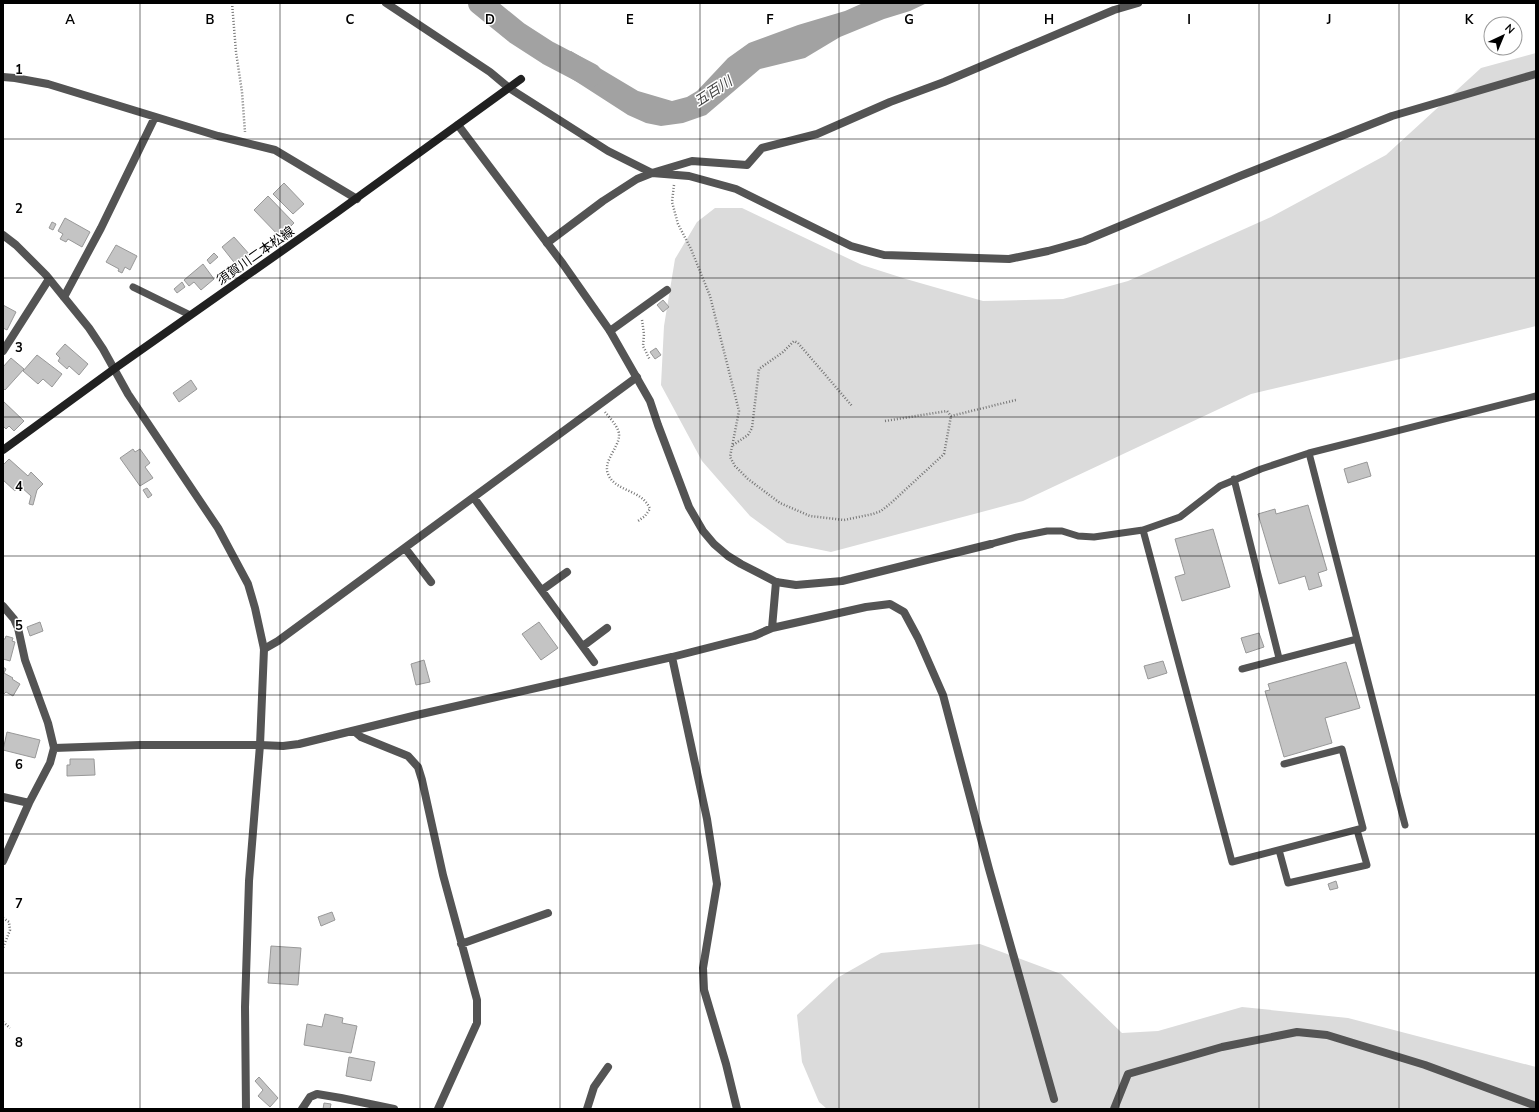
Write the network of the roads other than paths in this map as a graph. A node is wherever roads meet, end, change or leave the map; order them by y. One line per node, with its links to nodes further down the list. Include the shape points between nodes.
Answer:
1 (386, 3): 6 (street, via 490,72)
2 (1138, 3): 9 (street, via 1107,13 817,134 762,148 747,165 692,161)
3 (1536, 74): 9 (street, via 1392,116 1084,241 1009,259 884,255 851,246 736,189 689,176)
4 (3, 77): 7 (street, via 48,84)
5 (521, 79): 6 (main road, 須賀川二本松線)
6 (509, 88): 8 (main road, 須賀川二本松線); 9 (street, via 608,151)
7 (155, 117): 10 (street, via 275,150); 16 (street)
8 (458, 125): 10 (main road, 須賀川二本松線); 12 (street)
9 (652, 173): 12 (street, via 637,179 603,201)
10 (357, 198): 17 (main road, 須賀川二本松線)
11 (3, 235): 13 (street)
12 (547, 243): 18 (street)
13 (49, 278): 16 (street); 19 (street)
14 (133, 287): 17 (lane)
15 (667, 290): 18 (street)
16 (64, 297): 20 (street, via 89,328)
17 (190, 315): 20 (main road, 須賀川二本松線)
18 (610, 331): 21 (street)
19 (3, 351)
20 (114, 369): 23 (main road, 須賀川二本松線); 39 (street, via 237,561 248,584)
21 (637, 377): 26 (street); 32 (street, via 650,401 689,507 703,530 728,556)
22 (1536, 396): 24 (lane)
23 (3, 450)
24 (1309, 453): 25 (lane); 37 (lane)
25 (1234, 479): 27 (lane, via 1211,492 1180,517); 41 (lane)
26 (474, 498): 29 (street); 33 (street)
27 (1143, 530): 28 (lane, via 1094,537 1047,531); 52 (lane, via 1232,862)
28 (991, 544): 32 (street, via 842,581 796,585)
29 (405, 548): 31 (street); 39 (street)
30 (567, 572): 33 (street)
31 (431, 582)
32 (776, 582): 36 (street)
33 (542, 590): 38 (street)
34 (3, 606): 46 (street, via 18,628 25,660 48,723)
35 (607, 628): 38 (street)
36 (772, 628): 40 (street, via 754,636); 57 (street, via 890,604 904,612 943,695)
37 (1357, 639): 41 (lane); 50 (lane)
38 (583, 646): 42 (street)
39 (264, 649): 45 (street)
40 (672, 657): 44 (street); 64 (street, via 707,819 717,884 703,968 704,990)
41 (1280, 658): 43 (lane)
42 (594, 662)
43 (1242, 669)
44 (354, 730): 45 (street, via 299,744); 55 (street, via 361,737 408,756 418,767)
45 (260, 745): 46 (street); 59 (street, via 249,881 245,1008)
46 (54, 748): 49 (street, via 50,763)
47 (1284, 764): 51 (lane, via 1342,749 1363,828)
48 (3, 797): 49 (street)
49 (30, 803): 53 (street)
50 (1405, 825)
51 (1357, 830): 52 (lane); 52 (lane, via 1367,865 1288,884)
52 (1279, 850)
53 (3, 861)
54 (548, 913): 55 (street)
55 (461, 944): 62 (street, via 477,1000 477,1023)
56 (608, 1068): 63 (street, via 594,1087)
57 (1054, 1099)
58 (1536, 1106): 65 (street, via 1402,1058 1327,1035 1297,1032 1222,1047 1128,1074)
59 (246, 1109)
60 (302, 1109): 61 (street, via 310,1097 317,1094)
61 (394, 1109)
62 (438, 1109)
63 (588, 1109)
64 (738, 1109)
65 (1114, 1109)

